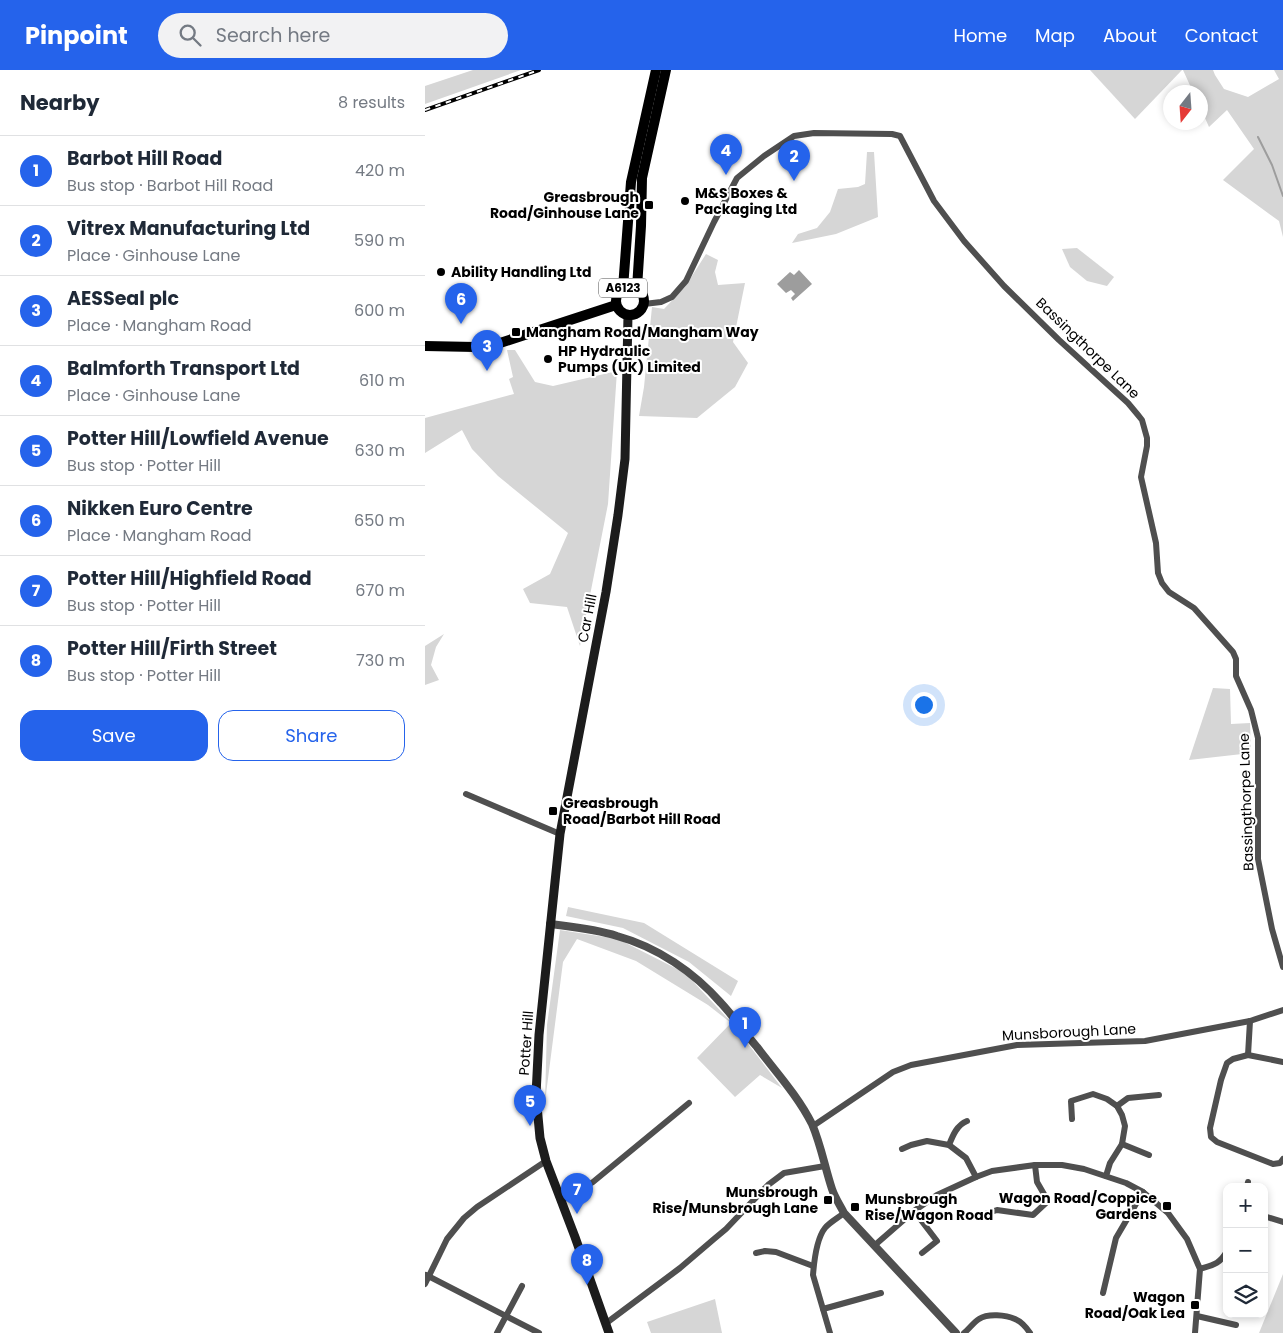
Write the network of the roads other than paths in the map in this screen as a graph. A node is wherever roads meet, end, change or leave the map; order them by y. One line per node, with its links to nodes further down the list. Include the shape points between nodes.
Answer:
1 (656, 70): 3 (main road, A6123, via 631,182)
2 (666, 70): 4 (main road, A6123, via 641,178)
3 (623, 288): 4 (main road, A6123); 6 (main road, A6123, via 617,295)
4 (637, 288): 5 (main road, A6123, via 643,295)
5 (644, 304): 7 (main road, A6123, via 636,314); 12 (street, Bassingthorpe Lane, via 672,297 686,281 737,178 794,136 814,132 900,136 934,201 964,241 1004,286 1142,420 1147,446 1141,477 1161,583 1194,608 1233,652 1237,676 1251,710 1258,738 1258,859)
6 (616, 305): 7 (main road, A6123, via 620,312); 8 (main road, A6123, via 500,343 475,347)
7 (628, 315): 10 (main road, Car Hill, via 625,459 618,515)
8 (425, 346)
9 (466, 794): 10 (street)
10 (559, 834): 11 (main road, Car Hill)
11 (550, 924): 22 (street, via 617,936 649,948 685,969 722,1004 789,1088); 28 (main road, Potter Hill, via 536,1095)
12 (1283, 967)
13 (1283, 1010): 14 (street, Munsborough Lane)
14 (1250, 1021): 15 (street); 22 (street, Munsborough Lane, via 1145,1041 1017,1045 911,1065 893,1072)
15 (1248, 1055): 16 (street); 27 (street, via 1233,1058 1227,1063 1210,1128 1211,1137 1273,1164)
16 (1283, 1062)
17 (1159, 1095): 19 (street, via 1128,1098)
18 (689, 1103): 34 (street, via 593,1182)
19 (1117, 1106): 20 (street, via 1093,1094 1071,1101); 24 (street, via 1125,1126)
20 (1071, 1119)
21 (967, 1121): 23 (street, via 961,1123)
22 (813, 1126): 30 (street)
23 (949, 1144): 25 (street, via 927,1141); 32 (street, via 965,1158)
24 (1122, 1144): 26 (street); 31 (street)
25 (902, 1149)
26 (1149, 1155)
27 (1283, 1159)
28 (546, 1161): 34 (main road, Potter Hill); 46 (street, via 463,1218 447,1239)
29 (1035, 1165): 31 (street, via 1062,1165); 32 (street, via 991,1171); 37 (street, via 1037,1182 1048,1201 1033,1215 997,1210)
30 (825, 1166): 36 (street); 55 (street, via 784,1173 768,1185 726,1229)
31 (1106, 1176): 33 (street)
32 (976, 1177): 35 (street, via 937,1195)
33 (1143, 1192): 45 (street, via 1168,1213 1187,1239); 50 (street, via 1116,1238)
34 (561, 1201): 55 (main road, Potter Hill)
35 (914, 1211): 40 (street); 42 (street, via 937,1241)
36 (844, 1213): 40 (street); 44 (street, via 824,1229)
37 (985, 1214)
38 (1268, 1217): 39 (street)
39 (1283, 1222)
40 (875, 1245): 59 (street)
41 (756, 1253): 44 (street, via 776,1252)
42 (922, 1253)
43 (1223, 1257): 45 (street, via 1212,1266)
44 (813, 1266): 51 (street)
45 (1200, 1269): 53 (street)
46 (427, 1276): 47 (street); 52 (street)
47 (425, 1284)
48 (521, 1286): 52 (street)
49 (881, 1293): 51 (street)
50 (1103, 1293)
51 (823, 1309): 58 (street)
52 (505, 1315): 56 (street); 57 (street)
53 (1197, 1316): 54 (street); 62 (street)
54 (1235, 1325)
55 (607, 1330)
56 (497, 1333)
57 (539, 1333)
58 (830, 1333)
59 (956, 1333)
60 (964, 1333): 61 (street, via 980,1318 992,1316 1015,1320)
61 (1030, 1333)
62 (1195, 1333)

